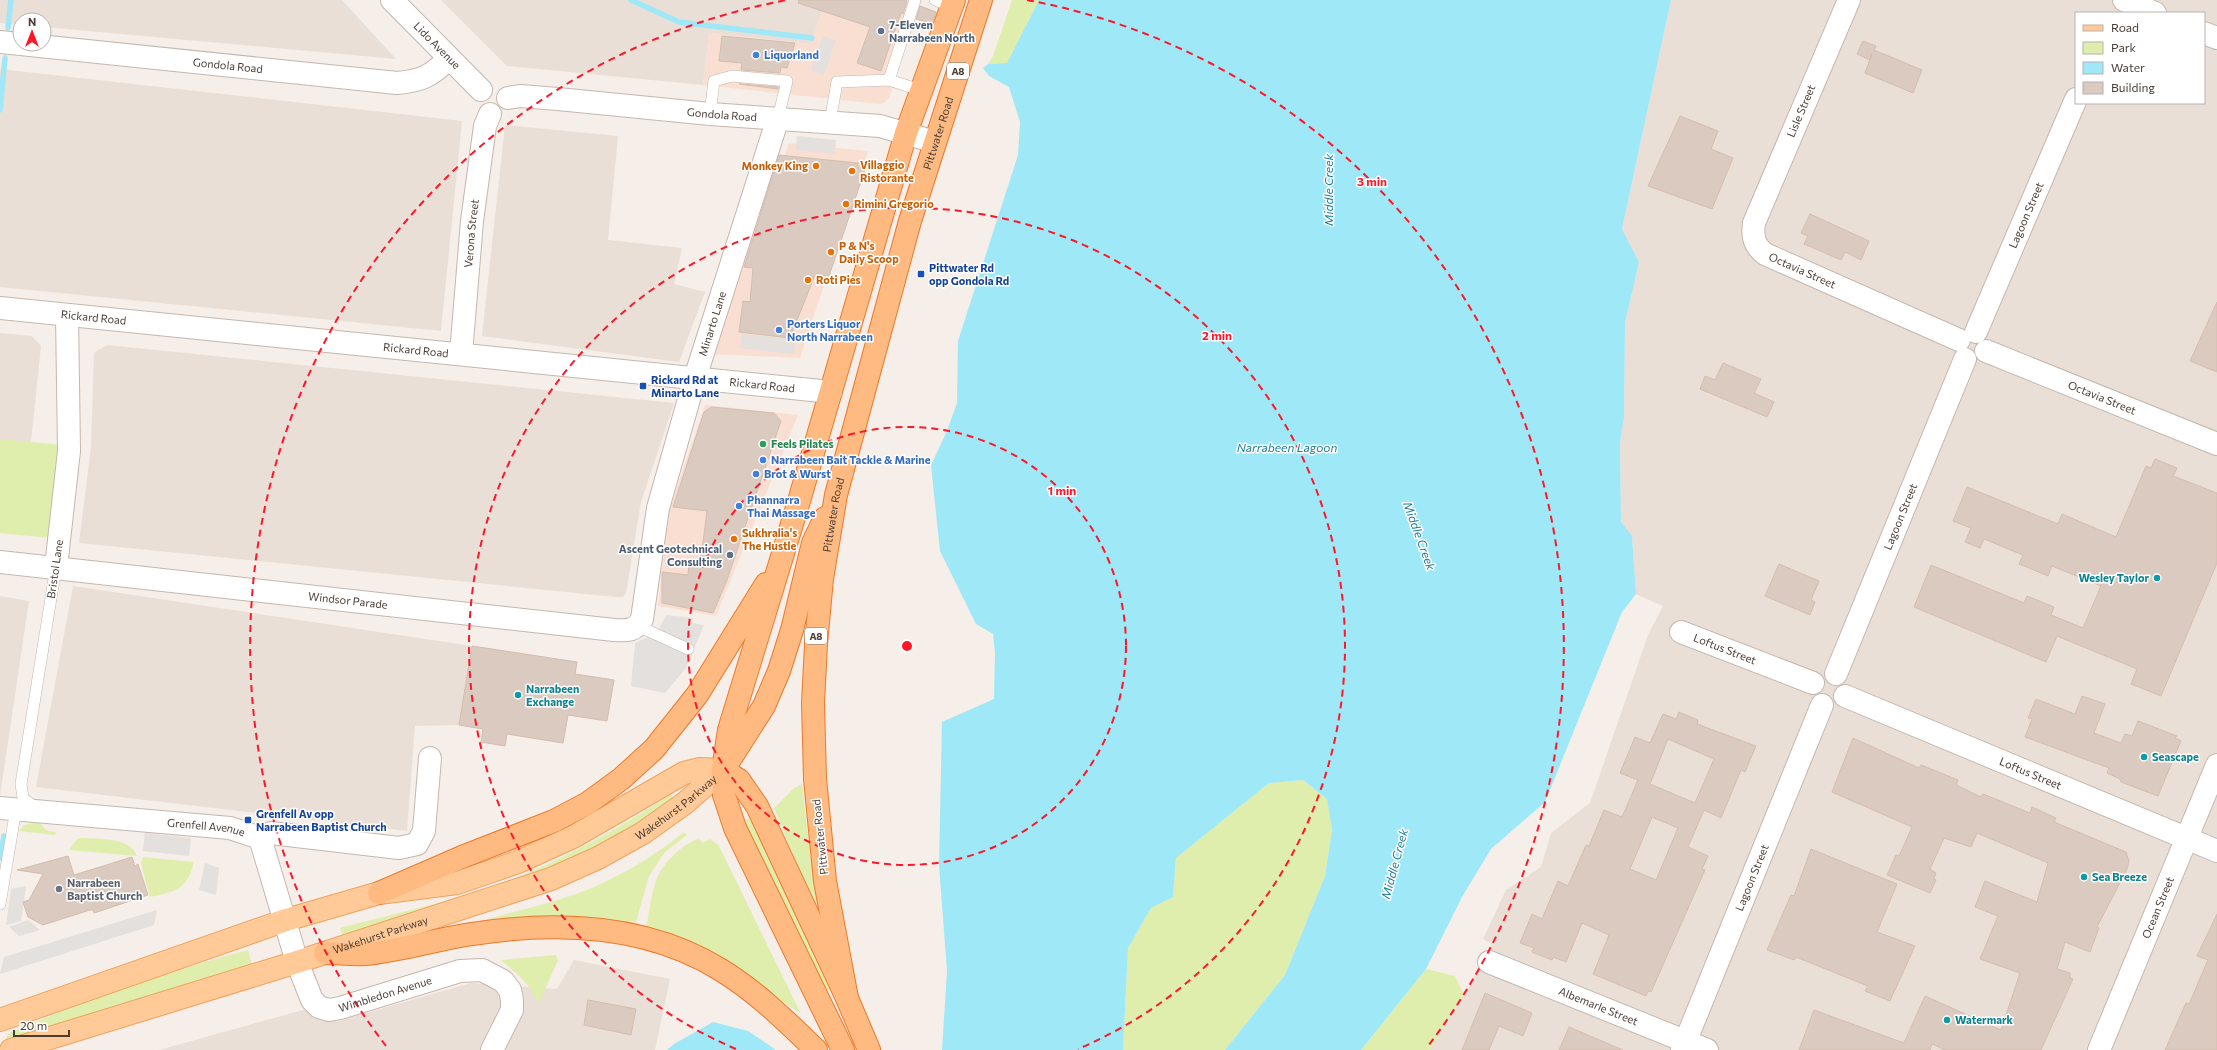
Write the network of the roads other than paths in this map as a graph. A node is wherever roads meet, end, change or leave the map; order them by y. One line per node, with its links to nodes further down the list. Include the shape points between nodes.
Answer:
1 (392, 0): 13 (street, Lido Avenue)
2 (915, 0): 14 (lane)
3 (981, 0): 24 (highway, Pittwater Road / A8)
4 (1849, 0): 25 (street, Lisle Street)
5 (2118, 0): 8 (street)
6 (2124, 0): 9 (street)
7 (947, 2): 16 (highway, A8)
8 (2113, 12)
9 (2153, 12)
10 (2205, 33): 11 (street)
11 (2217, 38)
12 (0, 42): 13 (street, Gondola Road, via 397,83 420,80 441,67)
13 (449, 58): 15 (street, Lido Avenue)
14 (888, 80): 16 (lane); 22 (lane, via 837,82)
15 (482, 90): 17 (street, via 495,85 504,89); 19 (street, via 479,105)
16 (920, 90): 23 (highway, A8)
17 (508, 98): 19 (street, via 503,110); 20 (street, Gondola Road, via 550,98)
18 (2075, 101): 28 (street, Lagoon Street)
19 (490, 114): 29 (street, Verona Street, via 485,126 472,221)
20 (710, 114): 21 (street, Gondola Road); 21 (lane, via 714,81 732,76 787,81)
21 (778, 118): 22 (street, Gondola Road); 30 (street, Minarto Lane)
22 (830, 122): 23 (street, Gondola Road, via 880,126)
23 (906, 133): 24 (street, Gondola Road); 31 (highway, A8)
24 (935, 142): 33 (highway, Pittwater Road / A8, via 910,221)
25 (1754, 223): 28 (street, Octavia Street, via 1755,242 1765,254)
26 (0, 308): 27 (street, Rickard Road)
27 (67, 315): 29 (street, Rickard Road); 36 (street, Bristol Lane, via 69,451)
28 (1972, 346): 32 (street, Octavia Street); 40 (street, Lagoon Street)
29 (461, 354): 30 (street, Rickard Road)
30 (695, 378): 31 (street, Rickard Road); 37 (street, Minarto Lane, via 658,508 642,618)
31 (831, 392): 35 (highway, A8)
32 (2217, 444)
33 (836, 495): 46 (highway, via 813,543 792,630 779,671 764,706); 58 (highway, Pittwater Road / A8, via 822,579 813,710 817,816 824,881)
34 (0, 562): 36 (street, Windsor Parade)
35 (779, 563): 46 (highway, A8, via 729,730); 52 (highway, via 697,695 654,750 621,779 588,803 554,821 462,857)
36 (56, 568): 37 (street, Windsor Parade, via 614,630 633,630); 48 (lane, Bristol Lane, via 21,784 23,798 33,807)
37 (638, 626): 39 (lane)
38 (1681, 632): 41 (street, Loftus Street)
39 (688, 649)
40 (1836, 674): 41 (street, via 1823,674); 42 (street, via 1845,683)
41 (1813, 683): 43 (street, via 1813,696)
42 (1845, 696): 43 (street, via 1835,705); 50 (street, Loftus Street)
43 (1822, 705): 60 (street, Lagoon Street)
44 (430, 758): 49 (street, Grenfell Avenue, via 424,831 417,844 399,848 272,833)
45 (2217, 765): 50 (street, Ocean Street)
46 (723, 770): 52 (main road, Wakehurst Parkway, via 700,769 684,773 573,837 518,862 457,883); 55 (main road, Wakehurst Parkway, via 685,803 643,833 598,858 550,879); 58 (highway, Pittwater Road / A8, via 739,780 754,801); 64 (highway, A8, via 724,795 735,828)
47 (8, 808): 48 (street, Grenfell Avenue); 53 (lane)
48 (43, 811): 49 (street, Grenfell Avenue, via 230,828)
49 (260, 838): 54 (street, Wimbledon Avenue)
50 (2186, 838): 51 (street, Loftus Street); 67 (street, Ocean Street)
51 (2217, 851)
52 (379, 894): 54 (main road, Wakehurst Parkway)
53 (0, 904)
54 (286, 920): 56 (street, Wimbledon Avenue); 59 (main road, Wakehurst Parkway)
55 (325, 953): 56 (main road, Wakehurst Parkway); 63 (highway, via 364,954 516,928 590,928 637,936 693,955 721,970 762,1000)
56 (297, 962): 61 (main road, Wakehurst Parkway); 62 (street, Wimbledon Avenue, via 312,1000 329,1010 460,971 482,970 489,973 503,981 510,990 512,1000 512,1010)
57 (1489, 962): 60 (street, Albemarle Street)
58 (847, 998): 65 (highway, Pittwater Road / A8)
59 (0, 1020)
60 (1684, 1046): 66 (street, Albemarle Street)
61 (11, 1050)
62 (492, 1050)
63 (816, 1050)
64 (843, 1050)
65 (869, 1050)
66 (1707, 1050)
67 (2099, 1050)

